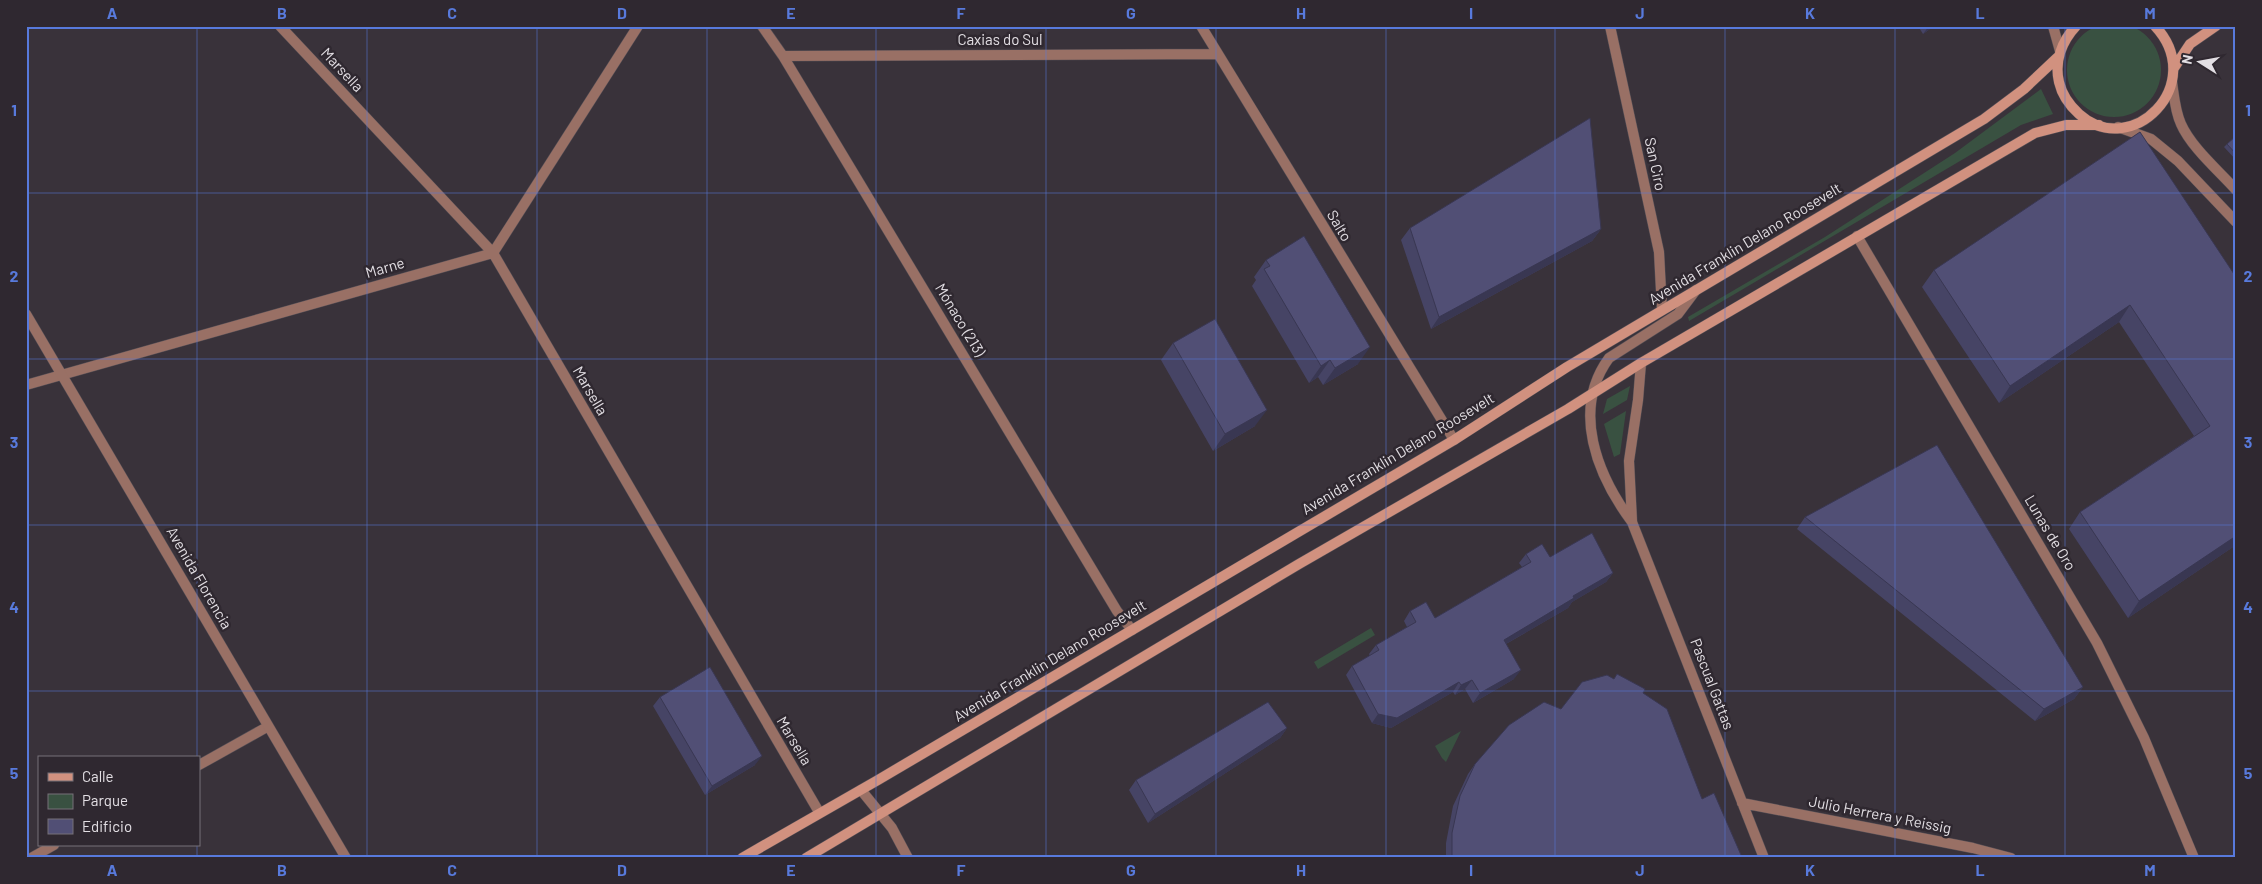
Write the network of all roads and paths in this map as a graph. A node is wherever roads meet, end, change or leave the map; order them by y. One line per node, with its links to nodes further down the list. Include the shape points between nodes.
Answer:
1 (280, 26): 20 (street, Marsella)
2 (638, 26): 20 (street)
3 (762, 26): 12 (street, Mónaco (213))
4 (1201, 26): 10 (street, Salto)
5 (2053, 26): 11 (street)
6 (2076, 26): 11 (main road, Avenida Franklin Delano Roosevelt)
7 (2155, 26): 13 (main road, via 2166,39)
8 (2216, 26): 13 (main road, via 2190,44)
9 (1609, 28): 22 (street, San Ciro, via 1659,252)
10 (1217, 54): 12 (street, Caxias do Sul); 28 (street, Salto)
11 (2059, 54): 15 (main road, via 2057,75 2070,106); 21 (main road, Avenida Franklin Delano Roosevelt, via 2024,89 1984,119)
12 (783, 56): 30 (street, Mónaco (213), via 1117,611)
13 (2174, 68): 14 (main road)
14 (2172, 82): 16 (main road, via 2158,109 2133,125); 17 (street, via 2181,124)
15 (2099, 125): 16 (main road); 19 (main road, via 2066,124 2035,133)
16 (2118, 128): 18 (street, via 2151,139 2178,160)
17 (2236, 190)
18 (2236, 222)
19 (1857, 236): 24 (main road); 46 (street, Lunas de Oro, via 2097,643 2144,738)
20 (493, 252): 25 (street, Marne); 35 (street, Marsella)
21 (1696, 290): 22 (main road, Avenida Franklin Delano Roosevelt); 27 (street, Pascual Gattas, via 1678,314 1609,358)
22 (1662, 310): 28 (main road, Avenida Franklin Delano Roosevelt)
23 (26, 314): 25 (street, Avenida Florencia)
24 (1641, 363): 27 (main road); 29 (street, Pascual Gattas, via 1629,461)
25 (64, 375): 26 (street, Marne); 31 (street, Avenida Florencia)
26 (26, 385)
27 (1592, 393): 29 (street, Pascual Gattas, via 1589,428 1614,498); 36 (main road)
28 (1454, 440): 30 (main road, Avenida Franklin Delano Roosevelt)
29 (1632, 522): 34 (street, Pascual Gattas)
30 (1132, 630): 33 (main road, Avenida Franklin Delano Roosevelt)
31 (267, 727): 32 (street); 40 (street, Avenida Florencia)
32 (200, 764)
33 (861, 790): 35 (main road, Avenida Franklin Delano Roosevelt); 36 (street)
34 (1742, 803): 44 (street, Pascual Gattas); 45 (street, Julio Herrera y Reissig)
35 (819, 812): 41 (main road, Avenida Franklin Delano Roosevelt)
36 (880, 812): 42 (main road); 43 (street, via 900,840)
37 (52, 846): 39 (street)
38 (26, 848): 39 (street)
39 (32, 858)
40 (346, 858)
41 (742, 858)
42 (806, 858)
43 (908, 858)
44 (1764, 858)
45 (2011, 858)
46 (2194, 858)

